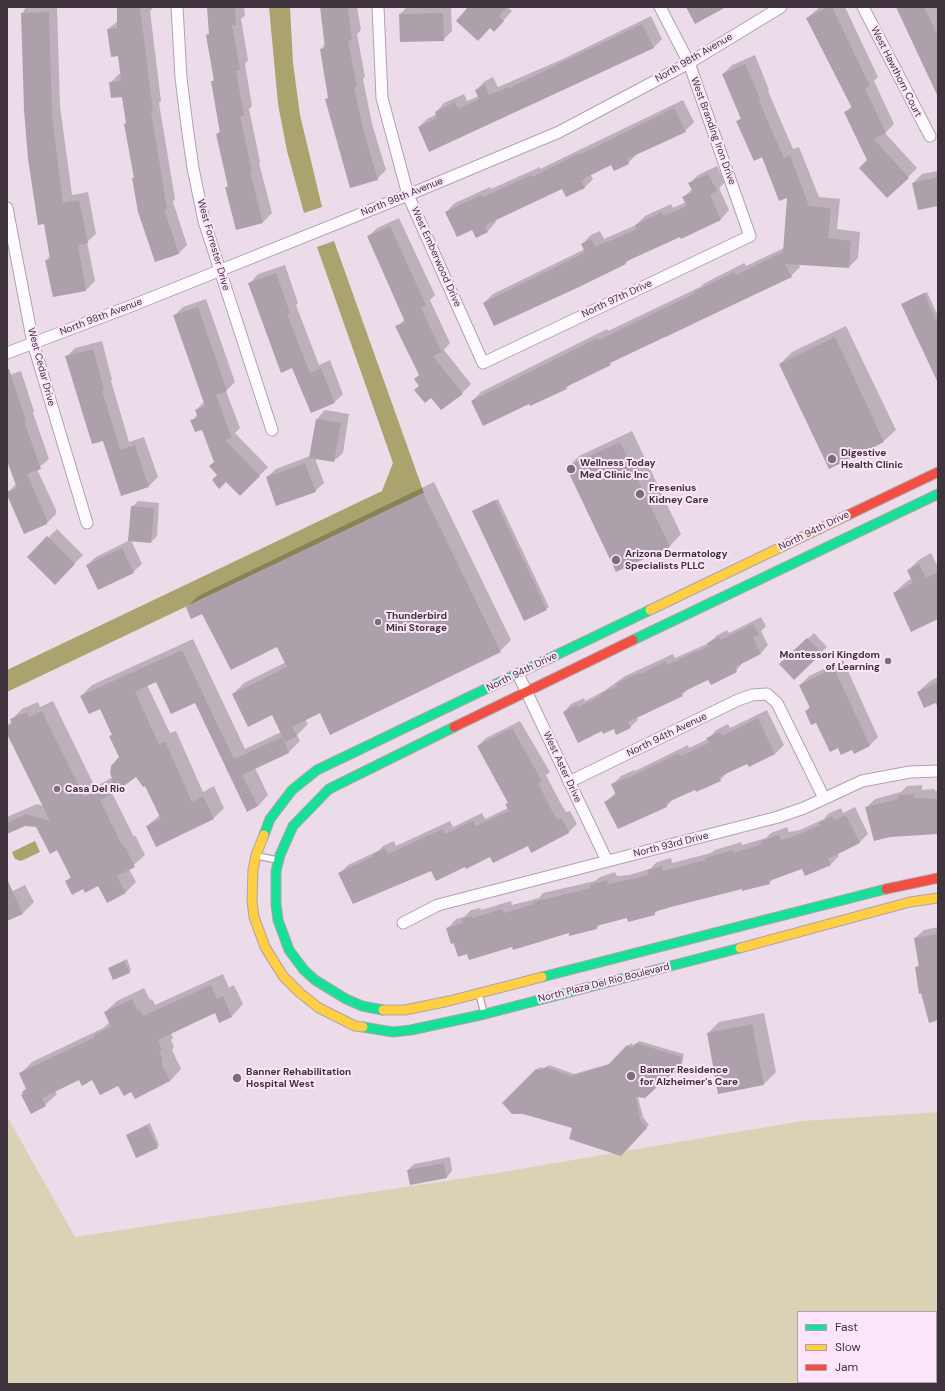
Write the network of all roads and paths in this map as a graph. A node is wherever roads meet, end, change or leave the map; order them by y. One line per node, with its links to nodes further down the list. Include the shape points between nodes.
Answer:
1 (177, 7): 11 (street, West Forrester Drive, via 181,78 193,168 204,221)
2 (378, 7): 8 (street, West Emberwood Drive, via 382,98)
3 (660, 7): 6 (street, West Branding Iron Drive)
4 (781, 7): 6 (street, North 98th Avenue)
5 (863, 7): 7 (street, West Hawthorn Court)
6 (689, 62): 8 (street, North 98th Avenue, via 559,132); 10 (street, West Branding Iron Drive)
7 (930, 136)
8 (408, 195): 11 (street, North 98th Avenue); 14 (street, West Emberwood Drive)
9 (7, 208): 12 (street, West Cedar Drive)
10 (750, 236): 14 (street, North 97th Drive)
11 (219, 270): 12 (street, North 98th Avenue); 15 (street, West Forrester Drive)
12 (33, 343): 13 (street, North 98th Avenue); 18 (street, West Cedar Drive)
13 (7, 353)
14 (483, 363)
15 (272, 430)
16 (938, 472): 19 (street, North 94th Drive)
17 (938, 494): 19 (street, North 94th Drive)
18 (87, 523)
19 (809, 545): 20 (street, North 94th Drive); 21 (street, North 94th Drive)
20 (518, 674): 21 (street, West Aster Drive); 25 (street, North 94th Drive, via 317,770 292,790 279,806 264,831)
21 (526, 691): 23 (street, West Aster Drive); 26 (street, North 94th Drive, via 329,789 314,801 293,826)
22 (938, 771): 24 (street, North 93rd Drive, via 910,772 862,781)
23 (569, 782): 24 (street, North 94th Avenue, via 738,700 752,695 767,694 777,703); 27 (street, West Aster Drive)
24 (824, 798): 27 (street, North 93rd Drive, via 778,817)
25 (256, 855): 26 (lane); 32 (street, North 94th Drive, via 252,889 254,917 265,947)
26 (278, 861): 31 (street, North 94th Drive, via 275,888 278,920)
27 (607, 861): 30 (street, North 93rd Drive, via 438,905)
28 (938, 878): 33 (street, North Plaza Del Rio Boulevard, via 829,902)
29 (938, 898): 34 (street, North Plaza Del Rio Boulevard, via 910,902)
30 (403, 923)
31 (298, 963): 33 (street, North Plaza Del Rio Boulevard, via 329,990 362,1006 382,1010 427,1006)
32 (283, 976): 34 (street, North Plaza Del Rio Boulevard, via 300,994 319,1008 355,1026 374,1030 411,1030)
33 (479, 994): 34 (lane)
34 (485, 1014)

